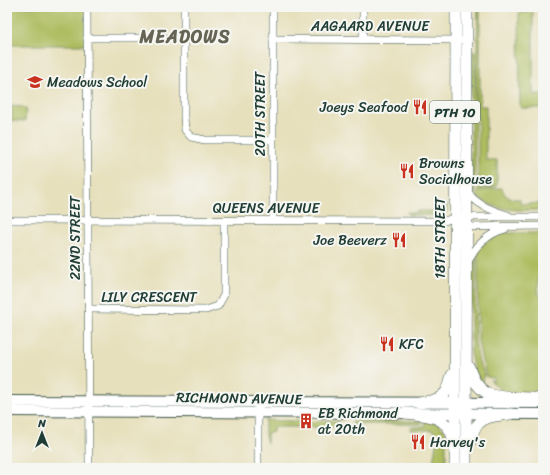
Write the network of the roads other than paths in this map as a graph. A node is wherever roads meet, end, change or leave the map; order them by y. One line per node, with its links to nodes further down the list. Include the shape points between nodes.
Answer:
1 (87, 7): 7 (street, 22ND STREET)
2 (184, 7): 8 (street)
3 (272, 7): 9 (street, 20TH STREET)
4 (363, 7): 10 (street)
5 (456, 7): 11 (main road, 18TH STREET / PTH 10)
6 (467, 7): 11 (main road, 18TH STREET / PTH 10)
7 (87, 38): 8 (street); 17 (street, 22ND STREET)
8 (184, 38): 12 (street, via 184,117 186,130 191,137 205,140)
9 (273, 39): 10 (street, AAGAARD AVENUE); 12 (street, 20TH STREET)
10 (363, 39): 11 (street, AAGAARD AVENUE)
11 (461, 40): 13 (main road, 18TH STREET / PTH 10); 20 (main road, 18TH STREET / PTH 10)
12 (272, 140): 19 (street, 20TH STREET)
13 (466, 182): 14 (street, via 468,192 479,202 494,210); 20 (main road, 18TH STREET / PTH 10)
14 (518, 217): 15 (street); 20 (street)
15 (543, 217)
16 (7, 220): 17 (street, QUEENS AVENUE)
17 (88, 220): 18 (street, QUEENS AVENUE); 24 (street, 22ND STREET)
18 (224, 221): 19 (street, QUEENS AVENUE); 24 (street, LILY CRESCENT, via 224,295 218,306 206,310)
19 (273, 221): 20 (street, QUEENS AVENUE)
20 (457, 222): 21 (street); 23 (main road, 18TH STREET / PTH 10); 26 (main road, 18TH STREET / PTH 10)
21 (519, 226): 22 (street); 23 (street, via 496,232 480,244 469,259)
22 (543, 226)
23 (466, 277): 25 (main road, 18TH STREET / PTH 10)
24 (88, 309): 31 (street, 22ND STREET)
25 (466, 352): 27 (main road, via 474,379 488,394 505,398); 33 (main road, 18TH STREET / PTH 10)
26 (455, 361): 29 (main road, via 445,393 438,399); 33 (main road, 18TH STREET / PTH 10)
27 (543, 399)
28 (7, 401): 31 (main road, RICHMOND AVENUE)
29 (419, 403): 32 (main road, RICHMOND AVENUE); 33 (main road, RICHMOND AVENUE)
30 (543, 403): 33 (main road, RICHMOND AVENUE)
31 (89, 406): 32 (main road, RICHMOND AVENUE); 34 (main road, RICHMOND AVENUE); 40 (street, 22ND STREET)
32 (258, 407): 35 (main road, RICHMOND AVENUE); 41 (street)
33 (461, 408): 35 (main road, RICHMOND AVENUE); 36 (main road, RICHMOND AVENUE); 38 (main road, 18TH STREET / PTH 10); 39 (main road, 18TH STREET / PTH 10)
34 (7, 411)
35 (405, 413): 38 (main road, via 430,416 444,422 451,431)
36 (511, 414): 37 (main road, RICHMOND AVENUE); 39 (main road, via 488,417 476,425)
37 (543, 414)
38 (455, 447): 39 (main road, 18TH STREET / PTH 10)
39 (463, 467)
40 (88, 468)
41 (258, 468)

